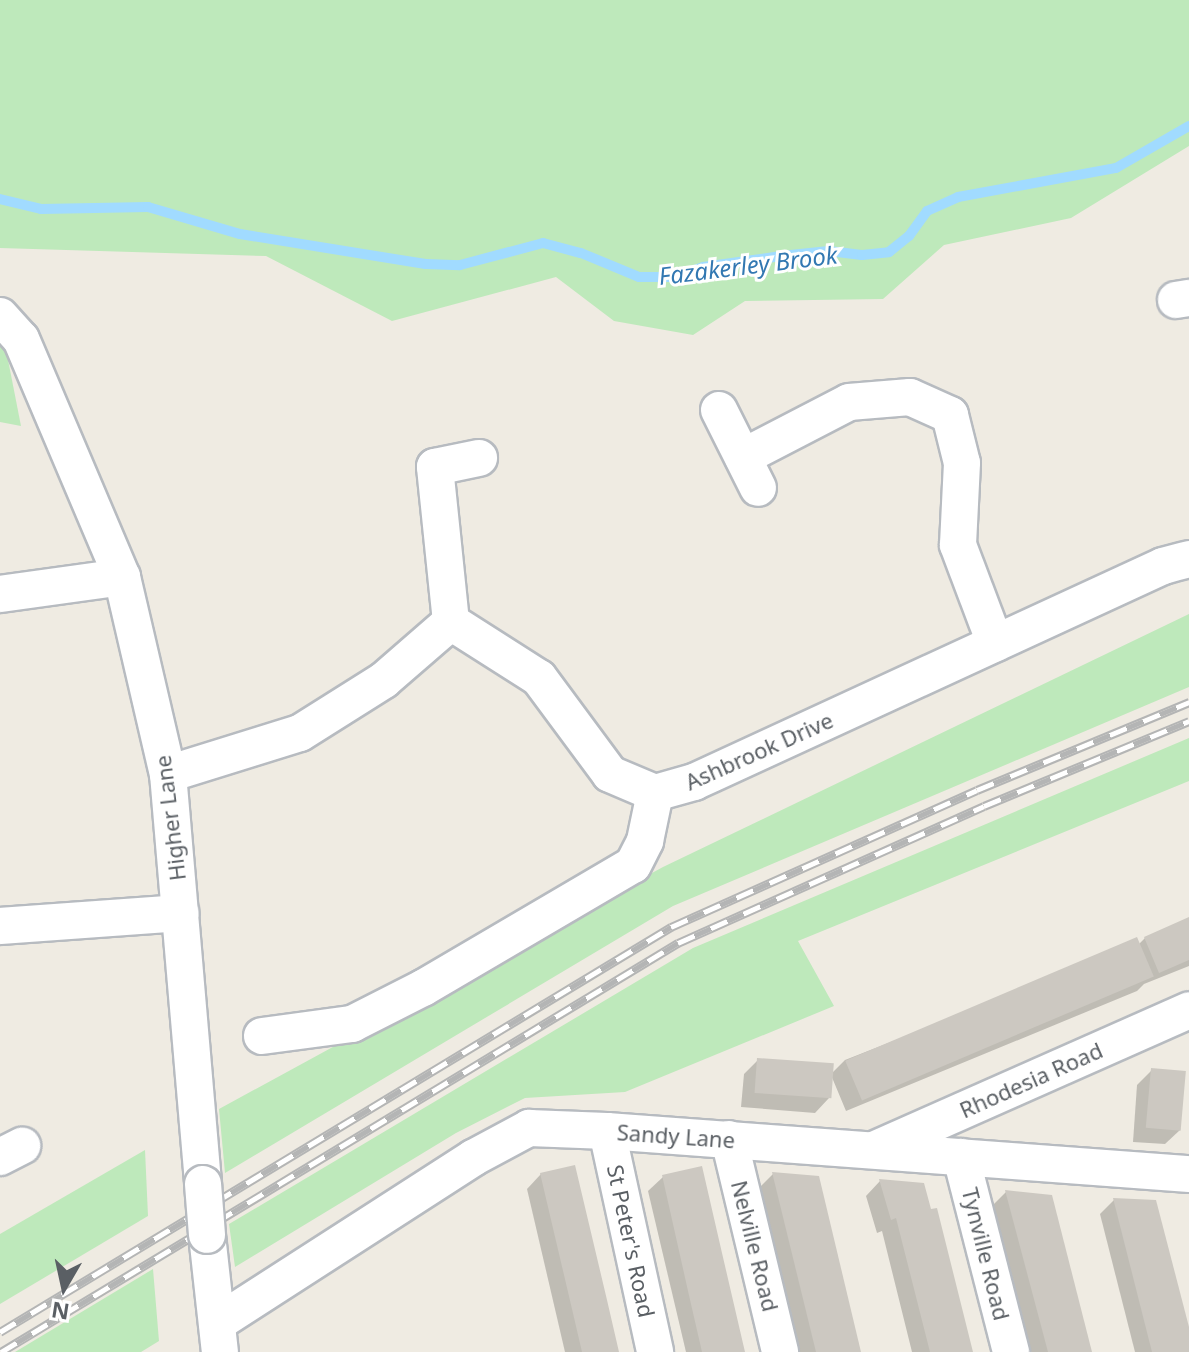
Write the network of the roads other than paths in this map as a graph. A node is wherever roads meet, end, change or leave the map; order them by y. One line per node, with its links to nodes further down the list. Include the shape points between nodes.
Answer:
1 (0, 316): 5 (street, Higher Lane, via 21,339)
2 (719, 410): 8 (street, via 750,472 849,402 910,397 950,415 962,463 958,545)
3 (479, 458): 7 (street, via 435,467)
4 (1189, 559): 8 (street, Ashbrook Drive)
5 (122, 577): 6 (street); 9 (street, Higher Lane)
6 (0, 594)
7 (451, 622): 9 (street, via 384,680 300,733); 10 (street, Ashbrook Drive, via 539,678 610,774)
8 (995, 643): 10 (street, Ashbrook Drive, via 694,782)
9 (168, 774): 11 (street, Higher Lane)
10 (655, 793): 14 (street, via 645,841 633,865 352,1024)
11 (181, 913): 12 (street); 20 (street, Higher Lane, bridge)
12 (0, 926)
13 (1189, 1010): 17 (street, Rhodesia Road)
14 (262, 1036)
15 (607, 1131): 16 (street, Sandy Lane); 20 (street, Sandy Lane, via 529,1128 473,1158); 21 (street, St Peter's Road)
16 (729, 1139): 17 (street, Sandy Lane); 22 (street, Nelville Road)
17 (873, 1150): 18 (street, Sandy Lane)
18 (961, 1157): 19 (street, Sandy Lane); 23 (street, Tynville Road)
19 (1186, 1182)
20 (218, 1338)
21 (655, 1352)
22 (780, 1352)
23 (1011, 1352)

